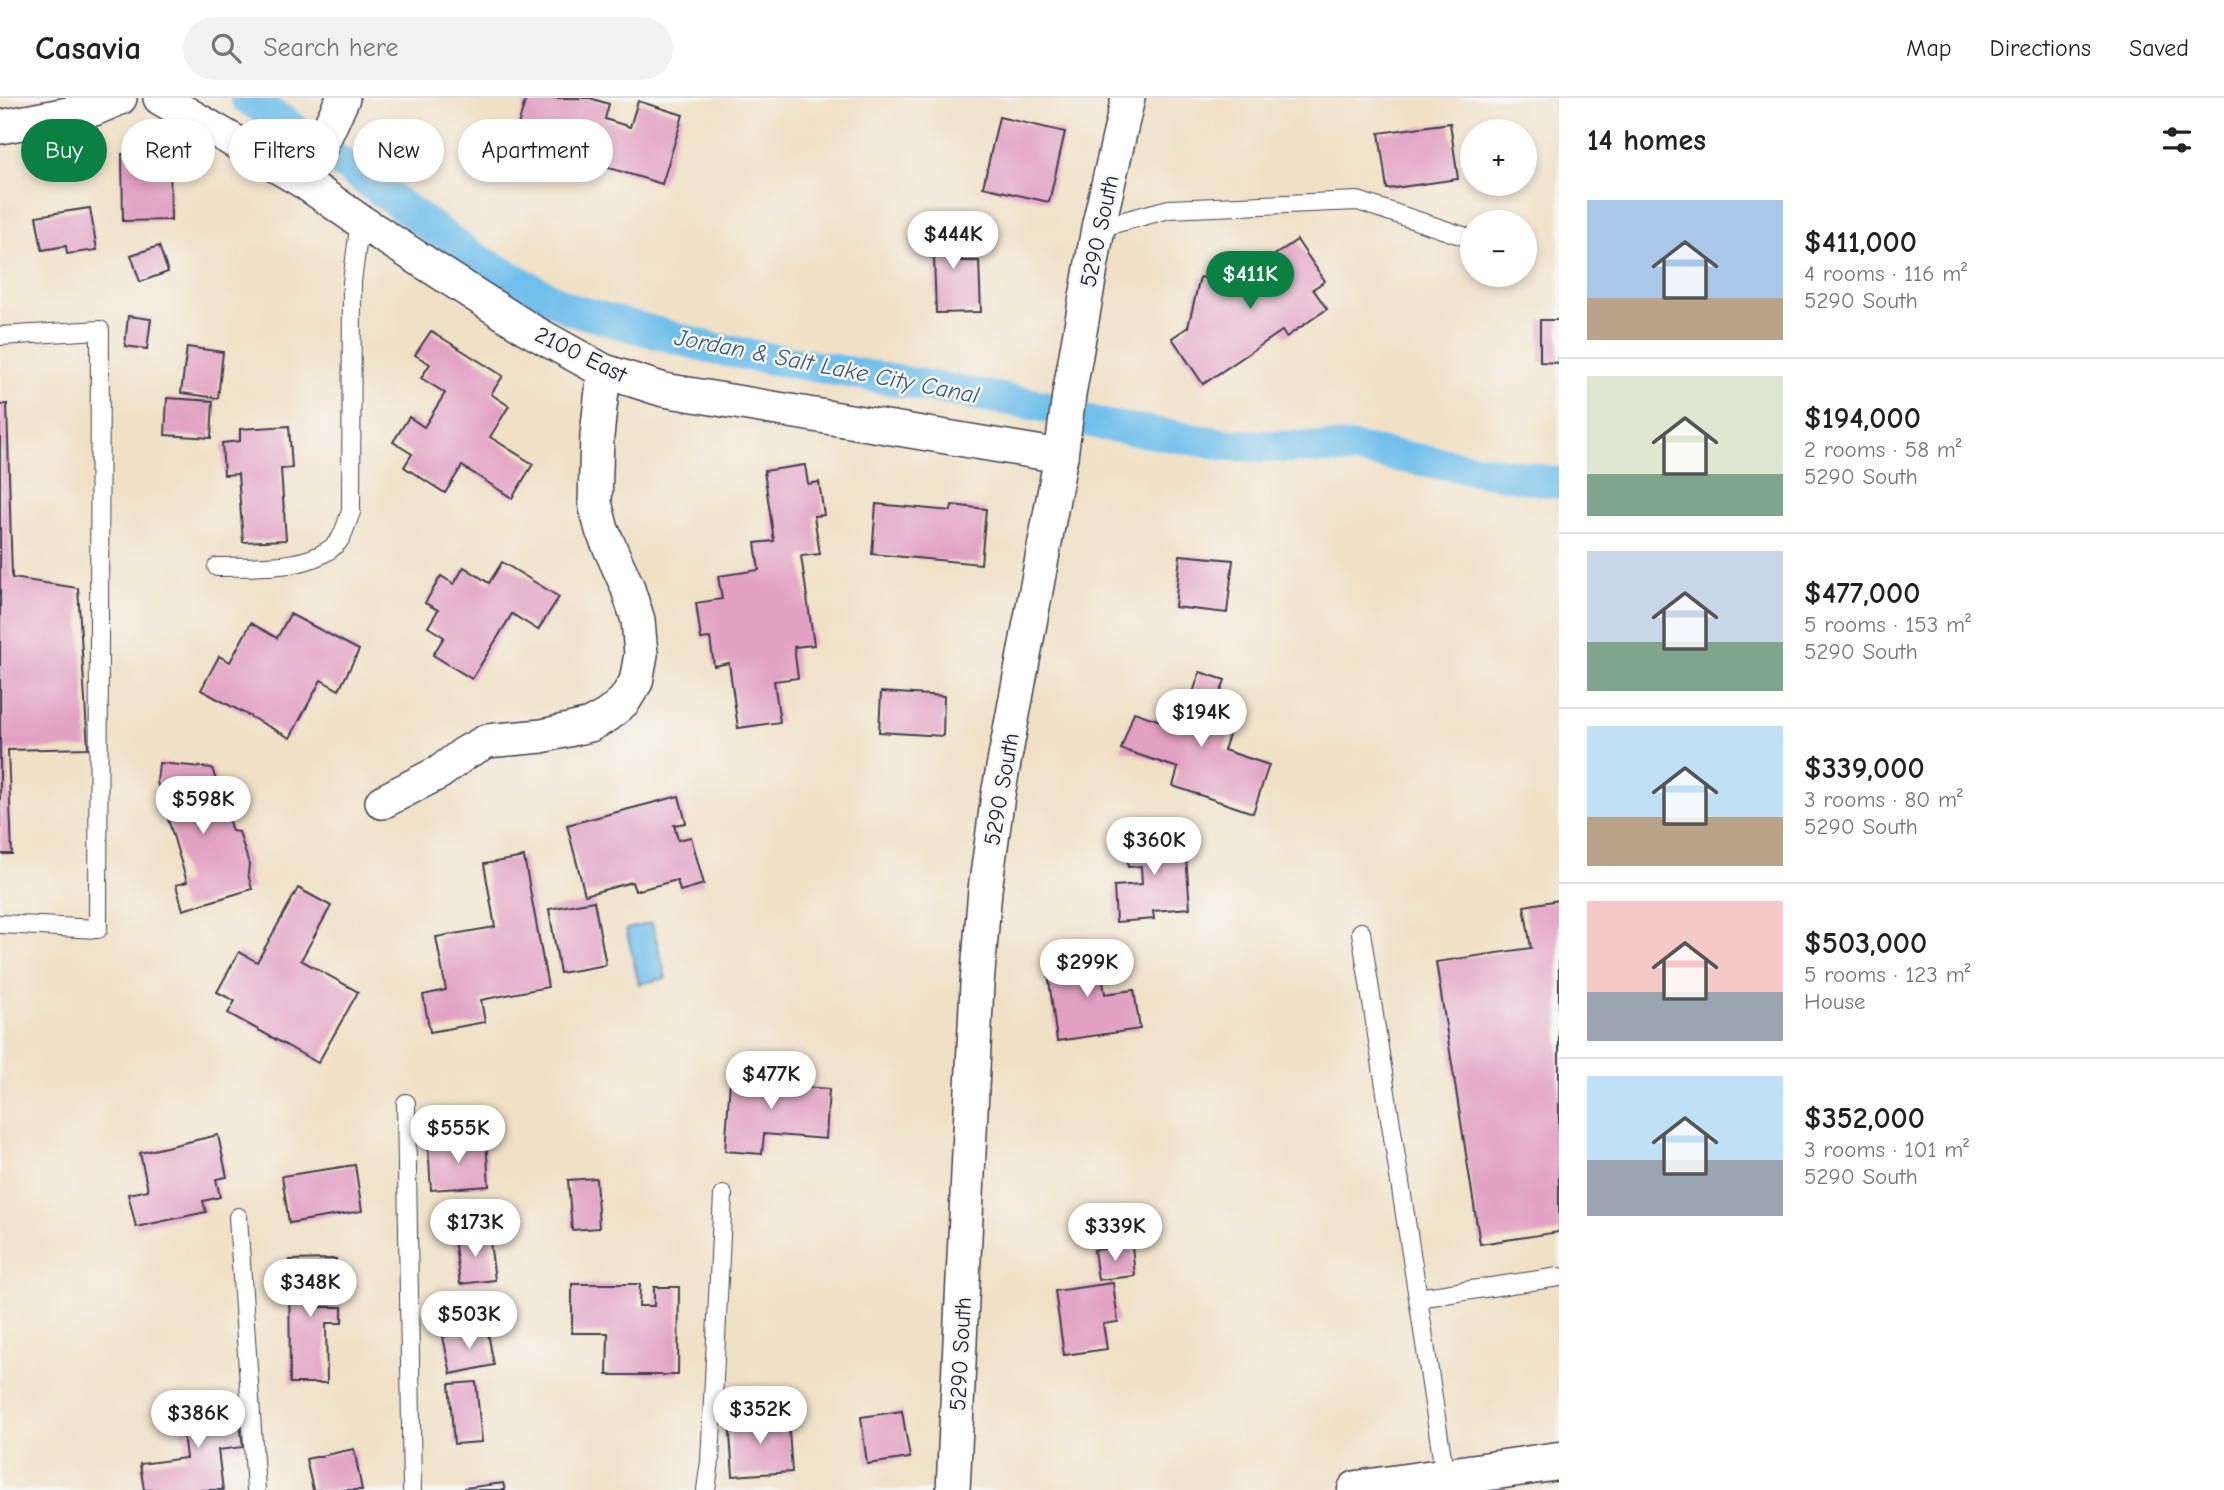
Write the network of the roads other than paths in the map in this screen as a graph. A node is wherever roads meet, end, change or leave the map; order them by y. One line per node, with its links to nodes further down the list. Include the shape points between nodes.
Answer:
1 (120, 98): 6 (street, via 94,109)
2 (160, 98): 7 (street, 2100 East)
3 (343, 98): 5 (street)
4 (1128, 98): 10 (street, 5290 South)
5 (334, 119)
6 (0, 127)
7 (229, 133)
8 (318, 182): 9 (street, 2100 East)
9 (359, 221): 13 (street, 2100 East, via 530,330); 15 (lane, via 352,282 351,512 339,541 322,554 285,565)
10 (1098, 228): 11 (lane, via 1169,209 1358,201); 14 (street, 5290 South)
11 (1460, 235)
12 (0, 336): 17 (lane, via 100,330 98,929)
13 (604, 371): 14 (street, 2100 East, via 664,390); 16 (street, via 595,503 638,620 641,654 636,682 624,701 590,725 542,736 487,741)
14 (1061, 456): 29 (street, 5290 South, via 998,795 985,890)
15 (217, 567)
16 (382, 802)
17 (0, 924)
18 (1361, 932): 23 (lane)
19 (405, 1103): 27 (lane)
20 (723, 1195): 28 (lane)
21 (238, 1217): 26 (lane)
22 (1559, 1277): 23 (lane)
23 (1418, 1298): 25 (lane)
24 (1559, 1461): 25 (main road)
25 (1446, 1477): 30 (main road)
26 (256, 1490)
27 (412, 1490)
28 (706, 1490)
29 (953, 1490)
30 (1357, 1490)

